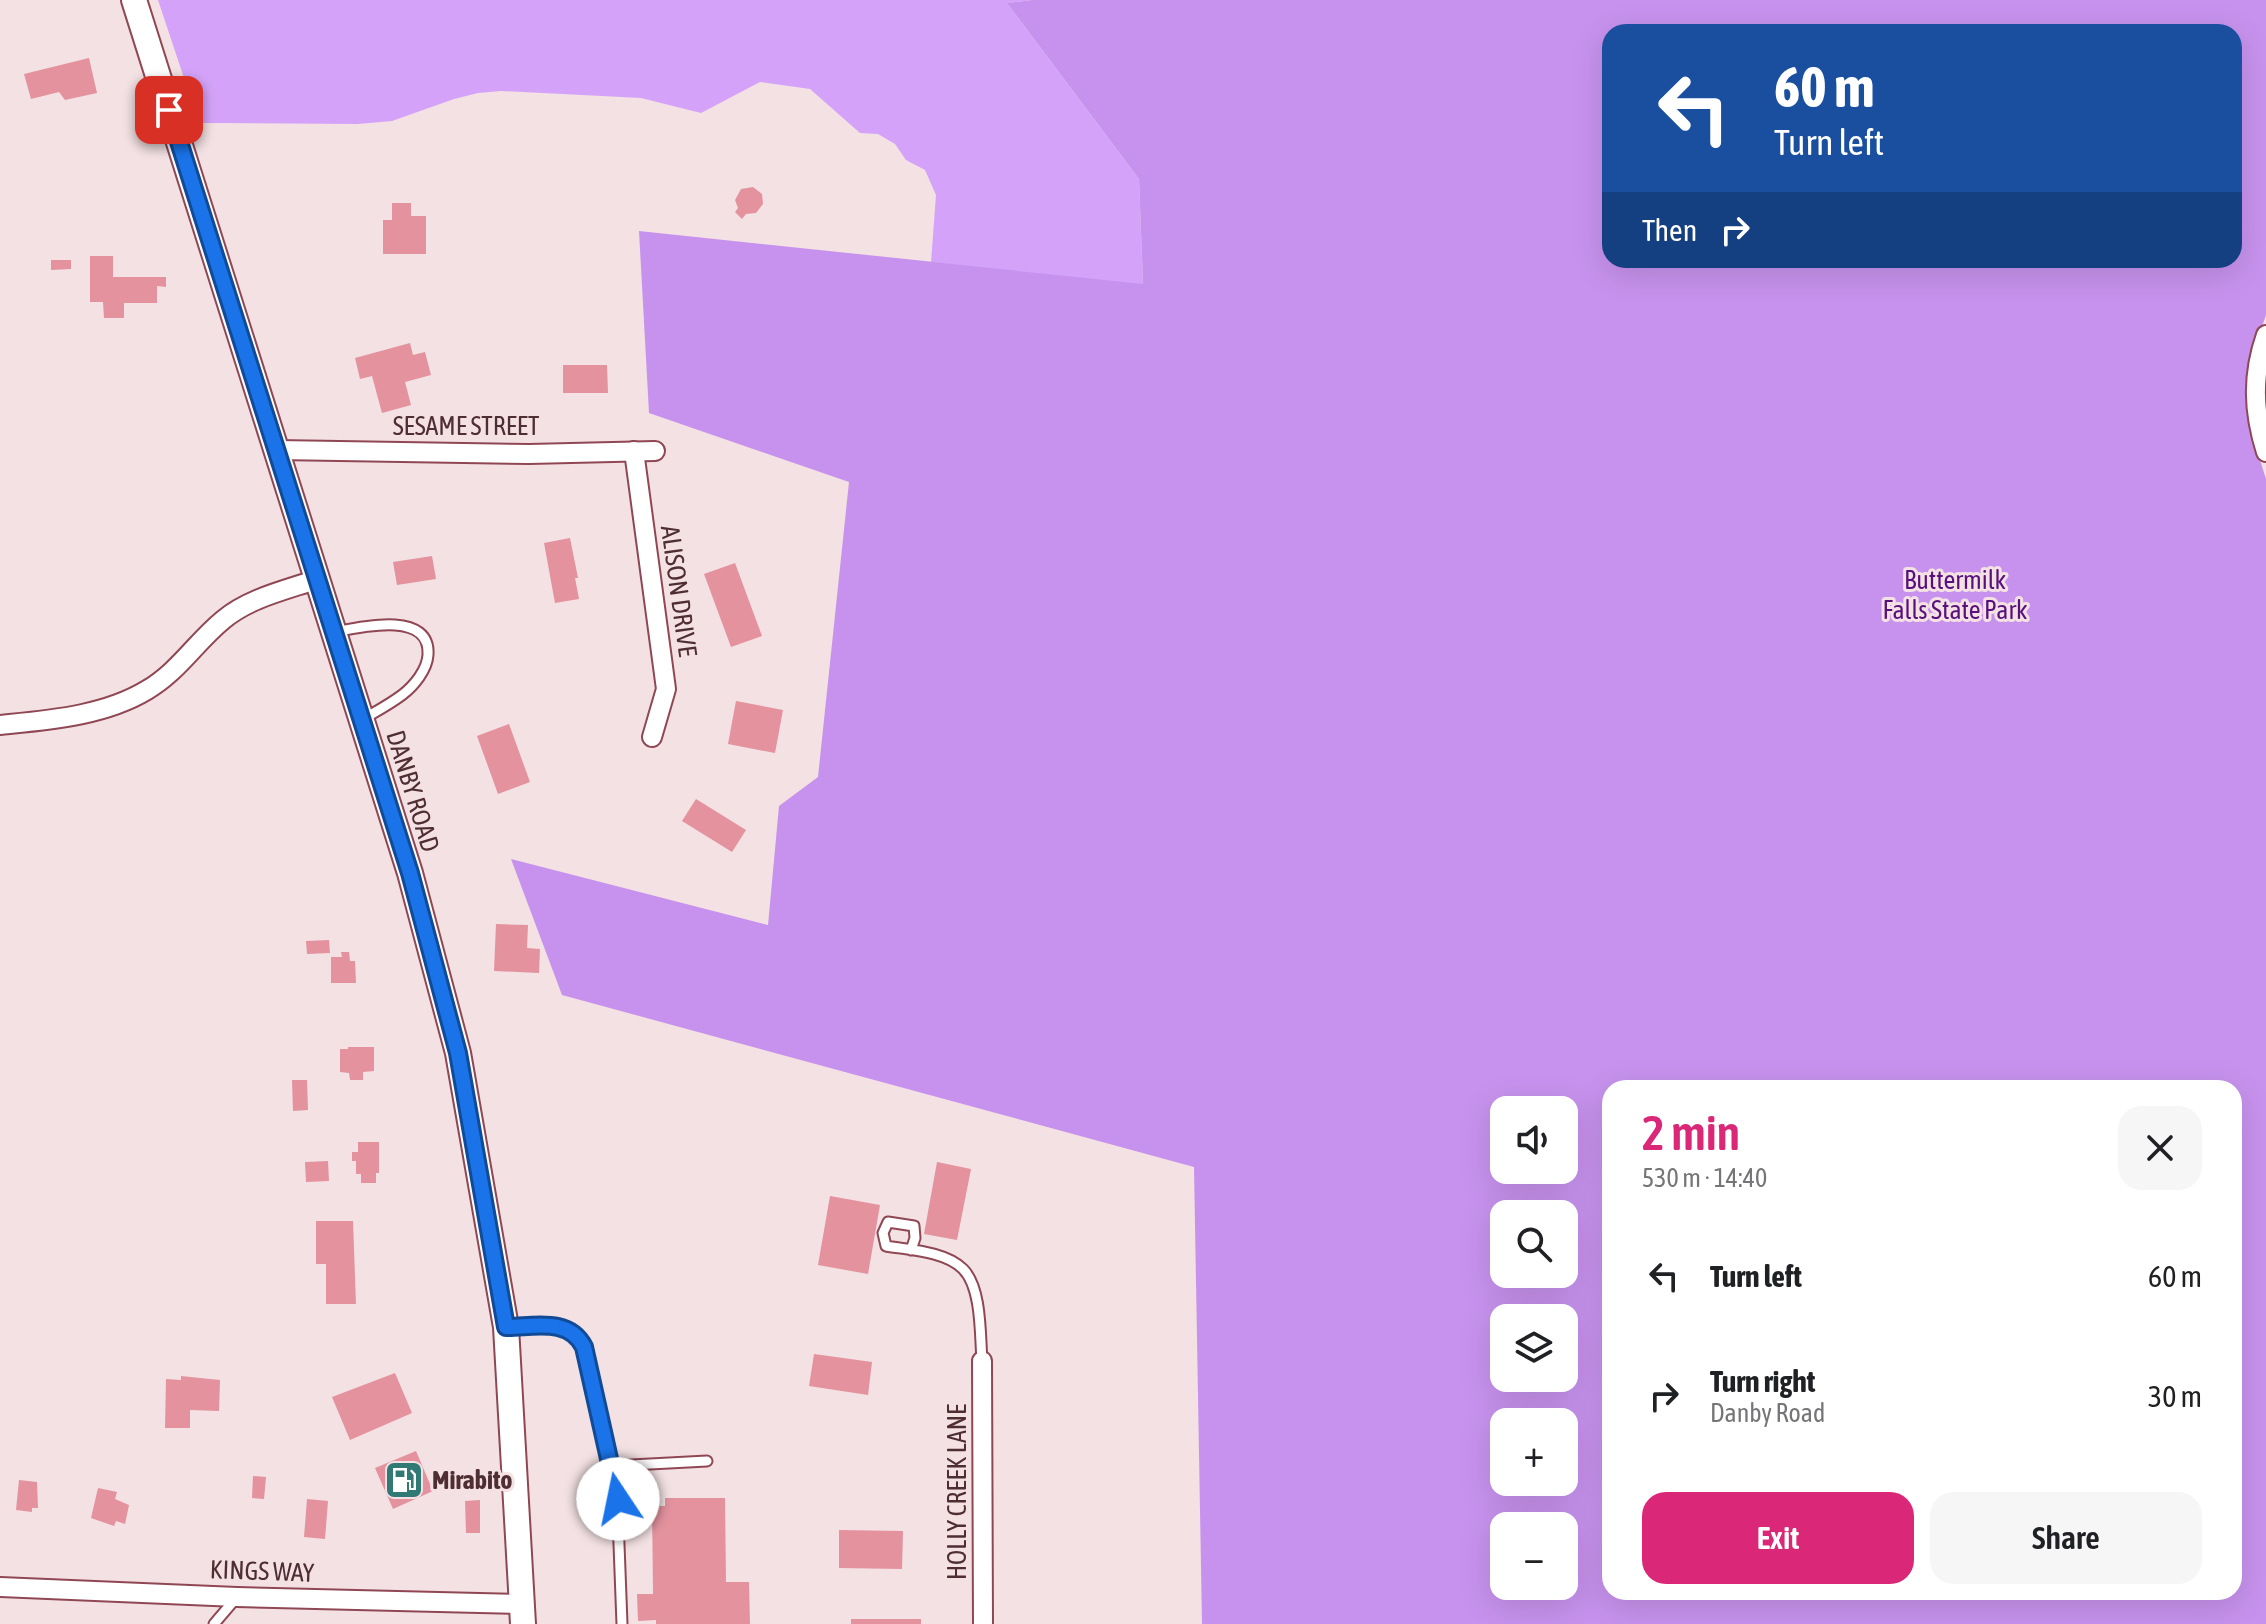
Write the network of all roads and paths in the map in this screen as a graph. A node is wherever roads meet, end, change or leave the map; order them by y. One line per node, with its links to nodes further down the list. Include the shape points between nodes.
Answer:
1 (134, 0): 3 (main road, DANBY ROAD)
2 (2266, 335): 6 (street, via 2254,390)
3 (277, 450): 4 (street, SESAME STREET); 7 (main road, DANBY ROAD)
4 (634, 451): 5 (street, SESAME STREET); 11 (street, ALISON DRIVE, via 666,689)
5 (655, 451)
6 (2266, 452)
7 (318, 579): 8 (main road, DANBY ROAD); 10 (street, via 236,611 172,672 124,702)
8 (334, 632): 9 (main road, DANBY ROAD); 9 (lane, via 394,625 424,637 427,664 416,680)
9 (362, 720): 13 (main road, DANBY ROAD, via 458,1053)
10 (0, 725)
11 (652, 737)
12 (911, 1250): 14 (lane, via 942,1257 964,1270 977,1298)
13 (506, 1327): 16 (lane, via 563,1327 581,1339); 19 (main road, DANBY ROAD)
14 (982, 1361): 22 (street, HOLLY CREEK LANE)
15 (707, 1461): 16 (lane)
16 (612, 1466): 21 (lane)
17 (0, 1587): 18 (street, KINGS WAY)
18 (237, 1597): 19 (street, KINGS WAY); 20 (lane)
19 (523, 1614)
20 (214, 1624)
21 (622, 1624)
22 (983, 1624)

